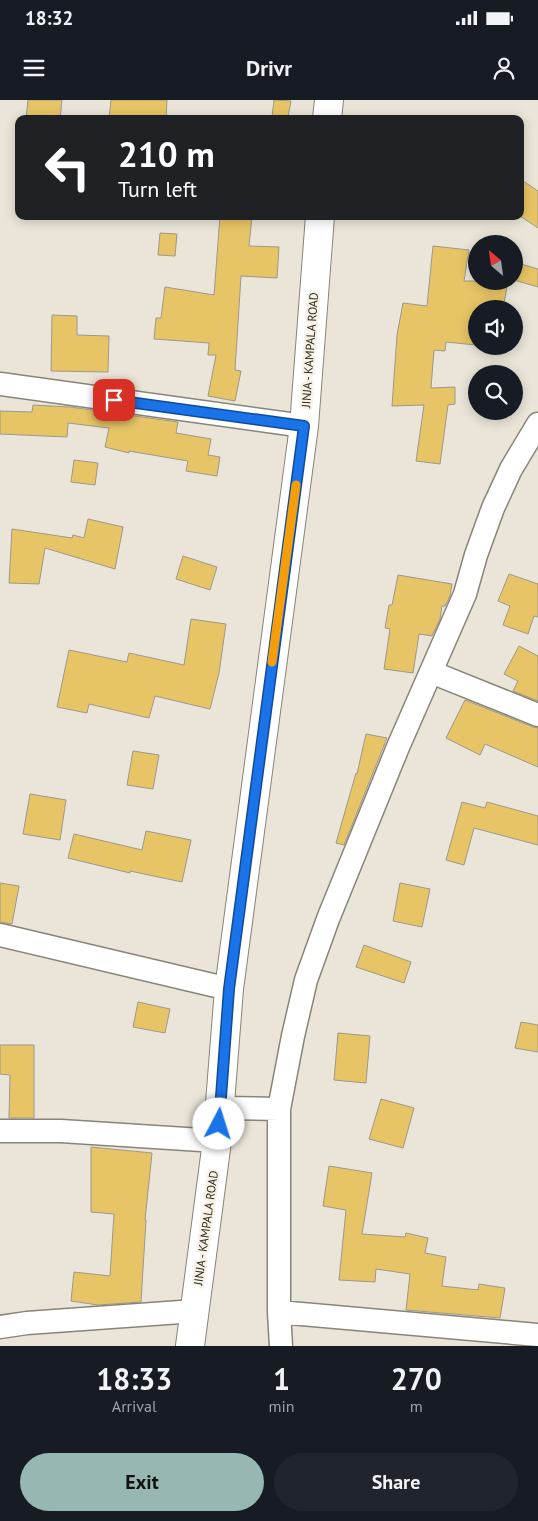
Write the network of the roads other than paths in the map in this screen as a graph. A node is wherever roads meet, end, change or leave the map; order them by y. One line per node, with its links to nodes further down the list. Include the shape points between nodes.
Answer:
1 (329, 100): 2 (highway)
2 (327, 115)
3 (320, 220): 6 (highway, JINJA - KAMPALA ROAD)
4 (0, 384): 6 (street)
5 (538, 424): 7 (street, via 511,469 493,508 465,594)
6 (304, 426): 10 (highway, JINJA - KAMPALA ROAD)
7 (431, 672): 8 (street); 12 (street, via 359,841 306,980)
8 (538, 714)
9 (0, 935): 10 (street)
10 (229, 989): 11 (highway, JINJA - KAMPALA ROAD)
11 (220, 1108): 12 (street); 14 (highway, JINJA - KAMPALA ROAD)
12 (279, 1109): 16 (street)
13 (0, 1131): 14 (street, via 61,1131)
14 (217, 1141): 15 (highway, JINJA - KAMPALA ROAD)
15 (195, 1311): 17 (street); 19 (highway, JINJA - KAMPALA ROAD)
16 (279, 1312): 18 (street); 20 (street)
17 (0, 1327)
18 (538, 1335)
19 (190, 1346)
20 (281, 1346)

